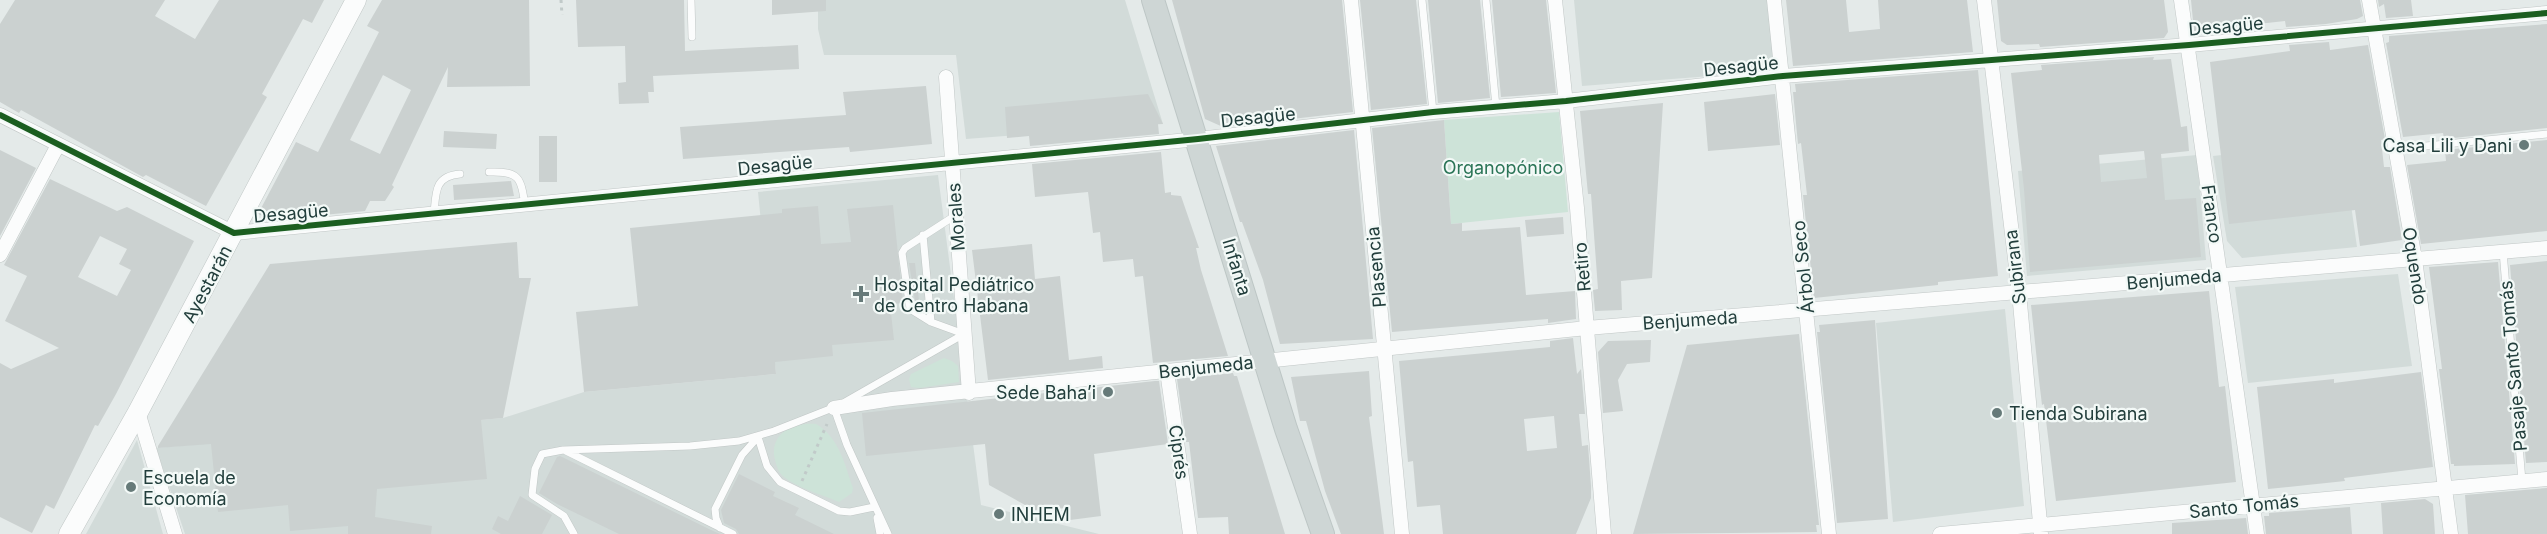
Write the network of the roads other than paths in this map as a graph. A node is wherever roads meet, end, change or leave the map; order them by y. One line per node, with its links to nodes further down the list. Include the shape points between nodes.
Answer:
1 (356, 0): 34 (main road, Ayestarán)
2 (691, 0): 14 (lane)
3 (1153, 0): 25 (main road, Infanta)
4 (1351, 0): 23 (street, Plasencia)
5 (1422, 0): 21 (lane)
6 (1486, 0): 20 (lane)
7 (1555, 0): 19 (street, Retiro)
8 (1774, 0): 17 (street, Árbol Seco)
9 (1984, 0): 16 (street, Subirana)
10 (2181, 0): 15 (street, Franco)
11 (2369, 0): 13 (street, Oquendo)
12 (2547, 13): 13 (street, Desagüe)
13 (2373, 28): 15 (street, Desagüe); 27 (street, Oquendo)
14 (692, 37)
15 (2188, 45): 16 (street, Desagüe); 40 (street, Franco)
16 (1990, 58): 17 (street, Desagüe); 41 (street, Subirana)
17 (1783, 76): 19 (street, Desagüe); 42 (street, Árbol Seco)
18 (946, 77): 28 (street, Morales)
19 (1566, 101): 20 (street, Desagüe); 44 (street, Retiro)
20 (1496, 107): 21 (street, Desagüe)
21 (1433, 112): 23 (street, Desagüe)
22 (0, 116): 26 (street, Desagüe)
23 (1363, 121): 25 (street, Desagüe); 46 (street, Plasencia)
24 (2547, 134): 27 (lane)
25 (1198, 139): 28 (street, Desagüe); 47 (main road, Infanta)
26 (58, 145): 34 (street, Desagüe); 38 (street)
27 (2395, 149): 39 (street, Oquendo)
28 (952, 162): 31 (street, Desagüe); 33 (street, Morales)
29 (489, 172): 31 (lane, via 512,173 517,177)
30 (460, 174): 32 (lane, via 441,181)
31 (525, 206): 32 (street, Desagüe)
32 (434, 214): 34 (street, Desagüe)
33 (956, 215): 35 (lane); 45 (street, Morales)
34 (234, 233): 51 (main road, Ayestarán)
35 (923, 235): 43 (lane); 43 (lane, via 905,248 901,259 910,309)
36 (2547, 248): 37 (street, Benjumeda)
37 (2503, 251): 39 (street, Benjumeda); 55 (lane, Pasaje Santo Tomás)
38 (0, 255)
39 (2415, 259): 40 (street, Benjumeda); 56 (street, Oquendo)
40 (2220, 276): 41 (street, Benjumeda); 57 (street, Franco)
41 (2019, 292): 42 (street, Benjumeda); 60 (street, Subirana)
42 (1807, 311): 44 (street, Benjumeda); 71 (street, Árbol Seco)
43 (931, 322): 45 (lane)
44 (1587, 328): 46 (street, Benjumeda); 70 (street, Retiro)
45 (964, 334): 49 (street, Morales); 50 (lane)
46 (1383, 350): 47 (street, Benjumeda); 69 (street, Plasencia)
47 (1265, 361): 48 (street, Benjumeda); 68 (main road, Infanta)
48 (1167, 371): 49 (street, Benjumeda); 67 (street, Ciprés)
49 (969, 393): 50 (street, Benjumeda)
50 (834, 408): 52 (lane); 58 (lane)
51 (138, 412): 61 (main road, Ayestarán); 62 (street)
52 (758, 436): 53 (lane, via 690,446); 58 (lane, via 767,466 780,482 839,511); 59 (lane, via 742,455 716,509)
53 (563, 450): 59 (lane); 63 (lane, via 542,454 534,469 531,490 535,498 564,516)
54 (2547, 479): 55 (street, Santo Tomás)
55 (2523, 481): 56 (street, Santo Tomás)
56 (2445, 488): 57 (street, Santo Tomás); 74 (street, Oquendo)
57 (2254, 504): 60 (street, Santo Tomás); 73 (street, Franco)
58 (874, 507): 65 (lane); 66 (lane)
59 (720, 528): 64 (lane)
60 (2041, 530): 72 (street, Santo Tomás)
61 (69, 534)
62 (176, 534)
63 (574, 534)
64 (733, 534)
65 (879, 534)
66 (888, 534)
67 (1190, 534)
68 (1323, 534)
69 (1402, 534)
70 (1604, 534)
71 (1829, 534)
72 (1941, 534)
73 (2257, 534)
74 (2451, 534)

